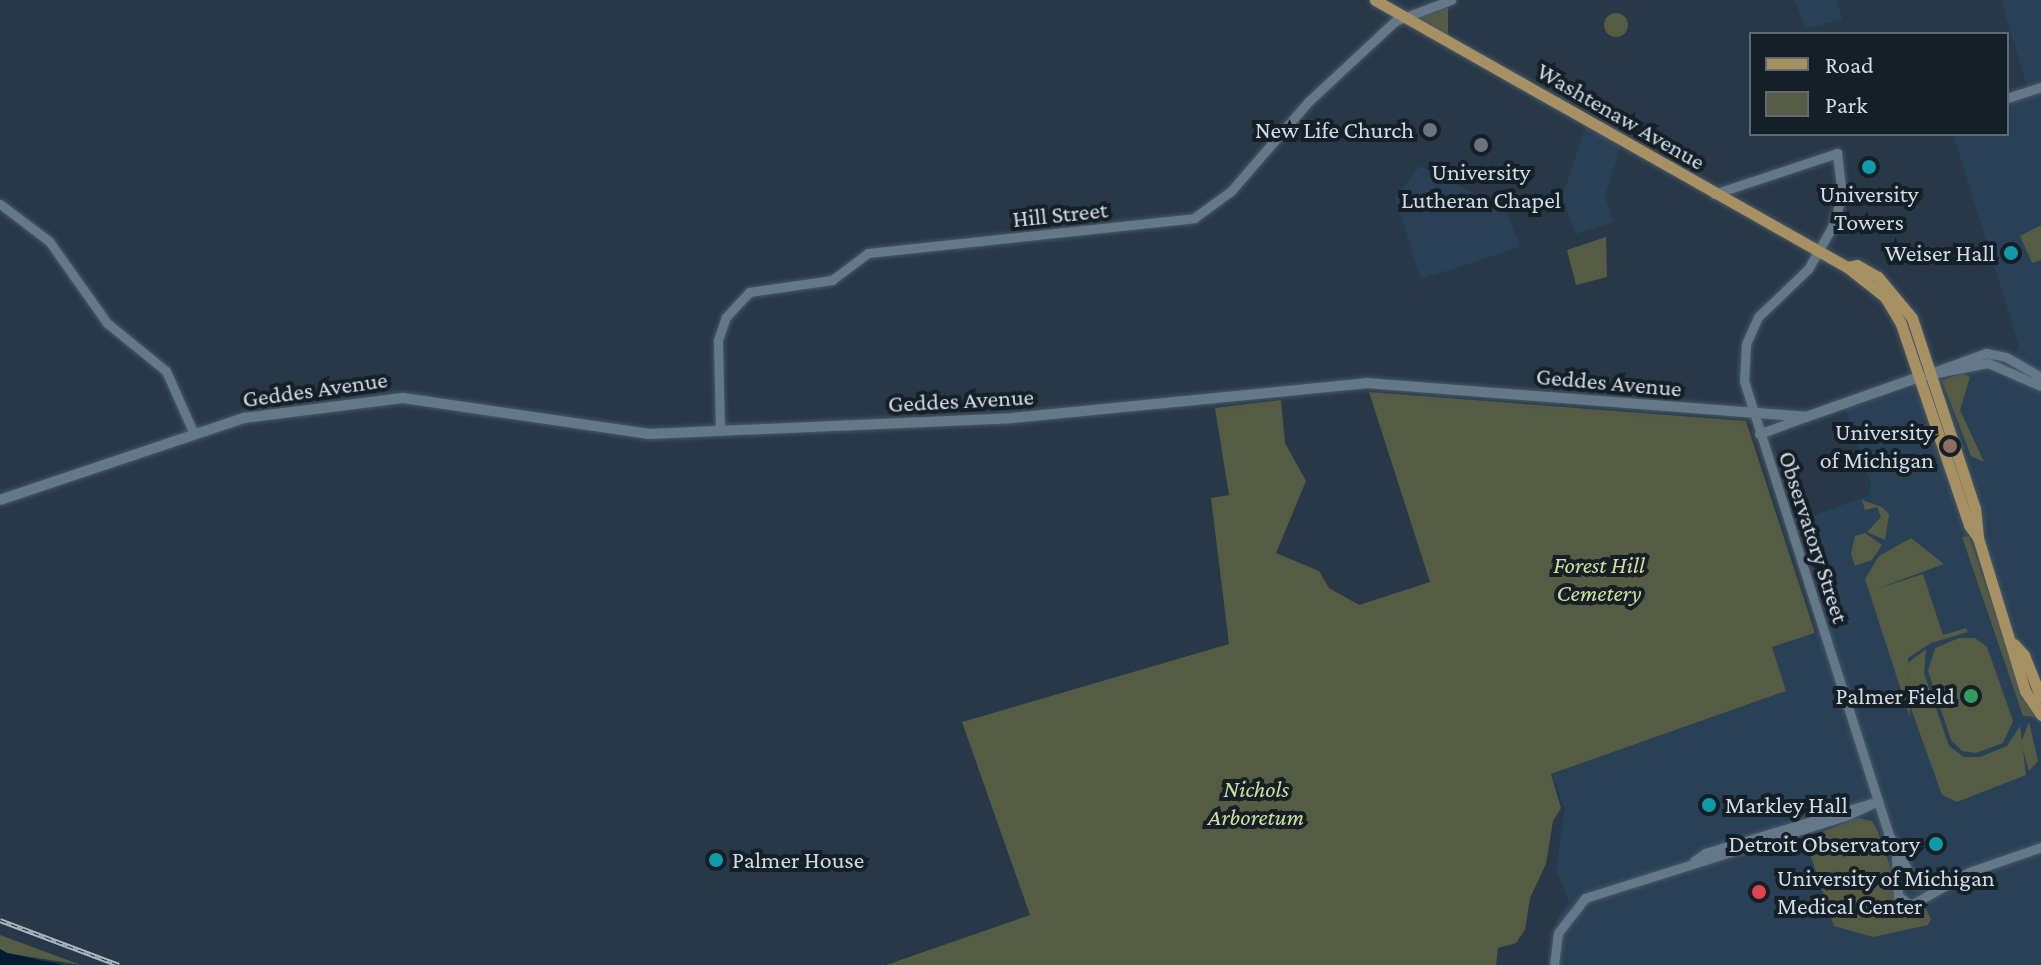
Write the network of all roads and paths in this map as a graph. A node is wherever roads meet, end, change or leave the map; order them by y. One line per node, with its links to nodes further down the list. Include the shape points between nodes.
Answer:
1 (1375, 0): 3 (main road, Washtenaw Avenue)
2 (1451, 0): 3 (street, Hill Street)
3 (1404, 17): 6 (main road, Washtenaw Avenue); 17 (street, Hill Street, via 1309,101 1231,191 1194,218 868,253 832,280 749,292 726,317 718,340)
4 (2041, 87): 5 (street)
5 (2009, 97)
6 (1712, 194): 8 (main road, Washtenaw Avenue); 8 (street, via 1837,153 1842,195)
7 (0, 204): 18 (street, via 49,241 107,323 166,371)
8 (1819, 253): 9 (main road, Washtenaw Avenue); 15 (street, Observatory Street, via 1755,324 1743,365)
9 (1847, 267): 10 (main road, Washtenaw Avenue, via 1885,297); 11 (main road, Washtenaw Avenue, via 1857,265 1895,292 1912,318)
10 (1901, 324): 11 (main road); 12 (main road, Washtenaw Avenue)
11 (1931, 373): 12 (street, Geddes Avenue); 13 (street, Geddes Avenue, via 1986,353 2008,358); 14 (street, Geddes Avenue, via 1993,363); 20 (main road, Washtenaw Avenue)
12 (1919, 377): 16 (main road, Geddes Avenue); 20 (main road); 22 (main road, Washtenaw Avenue)
13 (2041, 377)
14 (2041, 386)
15 (1750, 412): 16 (main road, Geddes Avenue); 17 (main road, Geddes Avenue, via 1366,383 1012,418); 19 (street, Observatory Street)
16 (1806, 417): 19 (street)
17 (720, 431): 18 (main road, Geddes Avenue, via 621,433 403,398 244,418)
18 (194, 434): 21 (main road, Geddes Avenue)
19 (1759, 434): 26 (street, Observatory Street)
20 (1952, 435): 22 (main road, Washtenaw Avenue, via 1979,522)
21 (0, 500)
22 (1978, 538): 23 (main road, Washtenaw Avenue)
23 (2014, 644): 24 (main road, Washtenaw Avenue, via 2024,655); 25 (main road, Washtenaw Avenue, via 2025,691)
24 (2041, 698)
25 (2041, 715)
26 (1878, 801): 28 (street, Observatory Street); 33 (street, via 1598,891 1578,903 1563,923)
27 (2041, 847): 29 (street)
28 (1896, 854): 30 (street, Observatory Street); 31 (street, Observatory Street)
29 (1969, 872): 30 (street); 32 (street)
30 (1916, 883): 31 (street); 32 (street)
31 (1900, 886): 32 (street, via 1898,896 1904,904 1915,904)
32 (1921, 896)
33 (1554, 965)

